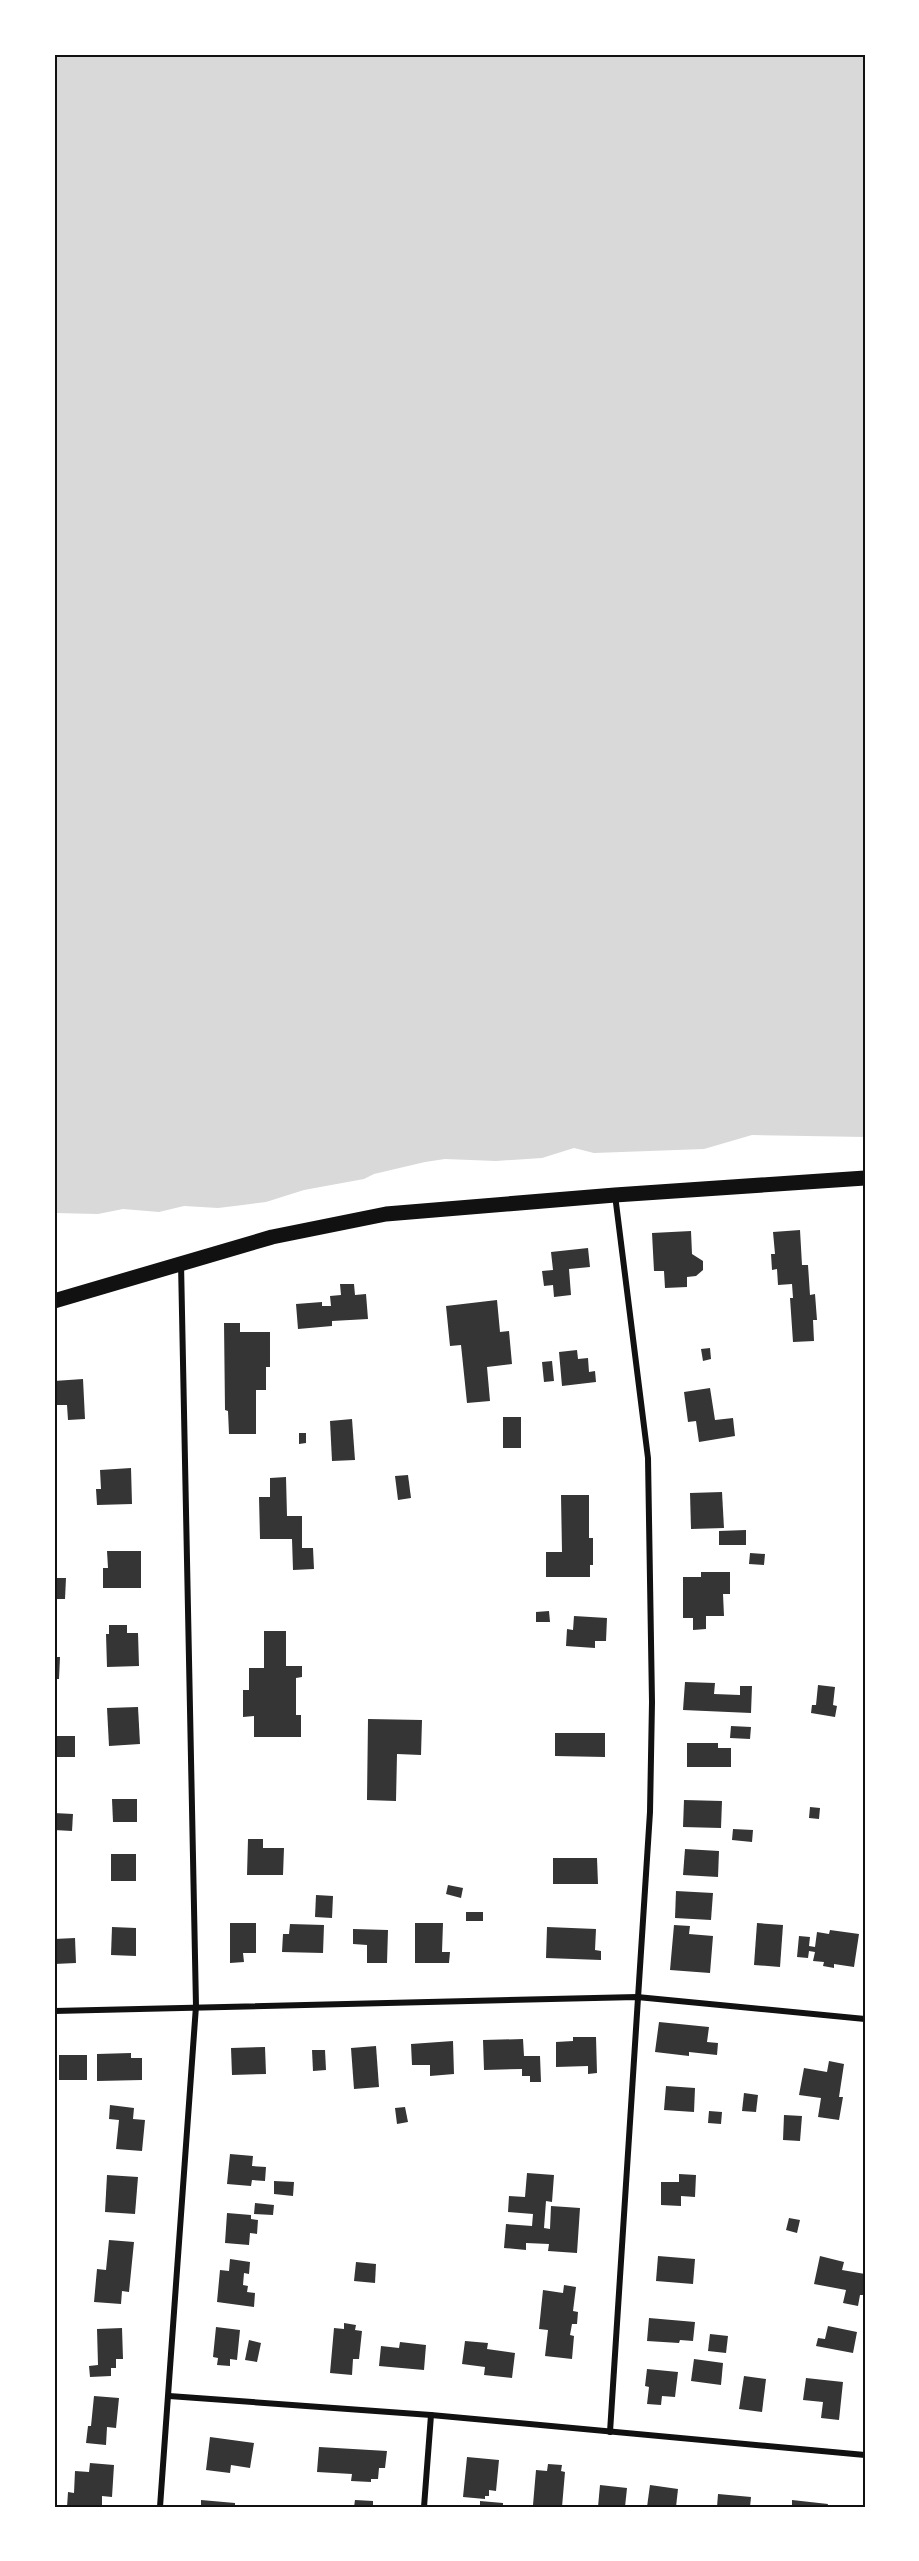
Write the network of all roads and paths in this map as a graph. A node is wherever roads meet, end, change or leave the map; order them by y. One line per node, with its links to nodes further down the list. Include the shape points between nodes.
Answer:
1 (865, 1178): 2 (main road)
2 (615, 1195): 3 (main road, via 386,1214 282,1235); 5 (street, via 646,1426 650,1490 652,1756)
3 (181, 1263): 4 (main road); 6 (street)
4 (54, 1300)
5 (637, 1996): 6 (street); 8 (street); 11 (street)
6 (196, 2006): 7 (street); 9 (street)
7 (54, 2011)
8 (865, 2019)
9 (169, 2396): 10 (street); 13 (street)
10 (432, 2415): 11 (street); 14 (street)
11 (610, 2432): 12 (street)
12 (865, 2455)
13 (160, 2507)
14 (424, 2507)

